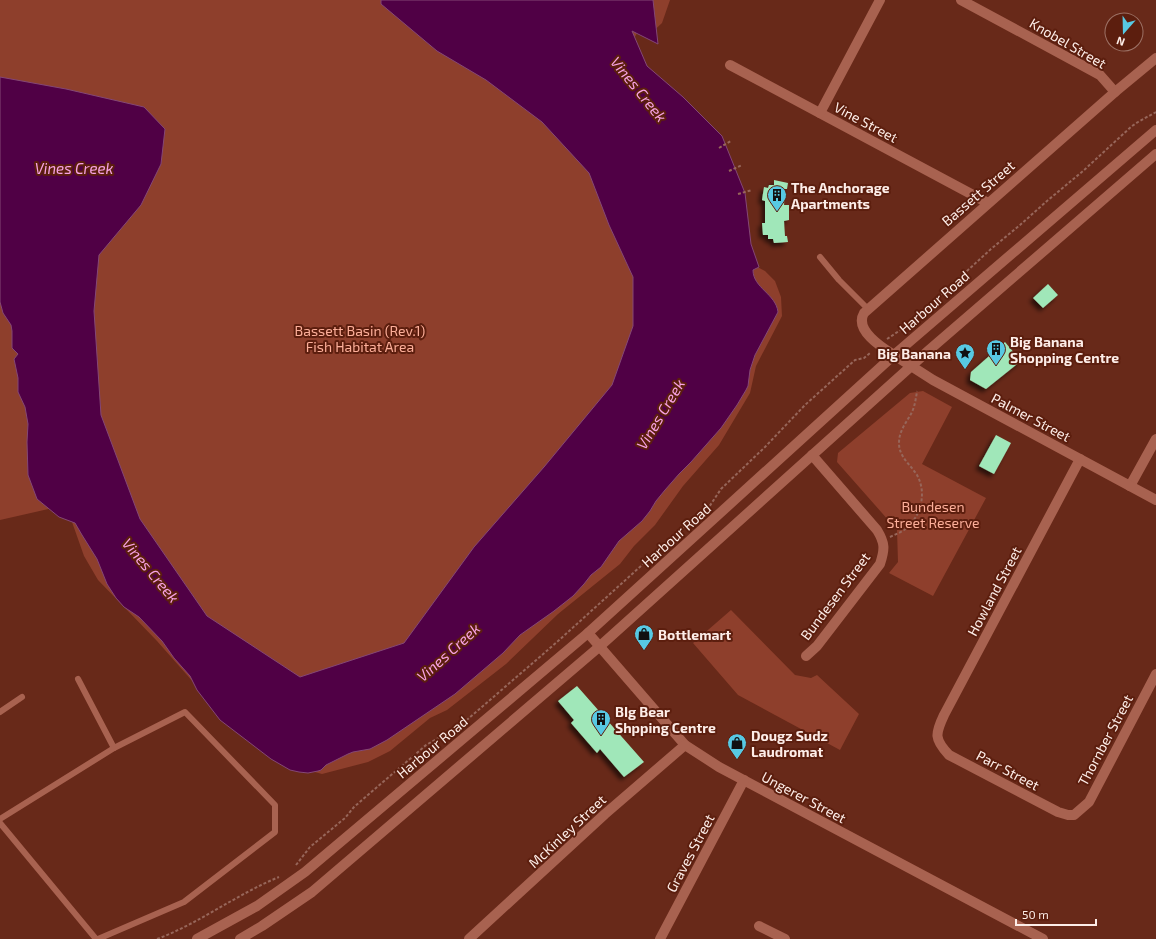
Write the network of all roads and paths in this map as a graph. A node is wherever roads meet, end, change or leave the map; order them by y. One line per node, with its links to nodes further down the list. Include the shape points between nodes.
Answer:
1 (880, 0): 7 (street)
2 (961, 0): 5 (street, Knobel Street, via 1100,75)
3 (1156, 58): 5 (street, Bassett Street)
4 (730, 65): 7 (street, Vine Street)
5 (1115, 92): 16 (street, Bassett Street)
6 (1156, 112): 19 (path, via 1132,126 908,325)
7 (820, 113): 16 (street, Vine Street)
8 (1156, 130): 21 (street, Harbour Road)
9 (731, 141): 10 (path)
10 (719, 148)
11 (1156, 154): 22 (street)
12 (742, 165): 13 (path)
13 (729, 170)
14 (752, 190): 15 (path)
15 (738, 194)
16 (988, 203): 18 (street, Bassett Street)
17 (820, 257): 18 (lane)
18 (868, 309): 21 (street, Bassett Street, via 861,318 863,329 879,346)
19 (886, 340)
20 (870, 353): 44 (path, via 864,358 854,360 806,405 721,489 706,512 684,527 461,725 426,745 310,847)
21 (894, 355): 22 (street, Palmer Street); 30 (street, Harbour Road)
22 (911, 367): 25 (street); 26 (street, Palmer Street)
23 (917, 391): 29 (path, via 912,411 902,427 899,442 902,456 917,475 922,503 916,517 906,529)
24 (1156, 439): 27 (street)
25 (812, 455): 29 (street); 31 (street)
26 (1080, 459): 27 (street, Palmer Street); 37 (street, Howland Street, via 944,715 938,727)
27 (1130, 486): 28 (street, Palmer Street)
28 (1156, 500)
29 (882, 539): 32 (street, Bundesen Street, via 883,554 880,564 817,646)
30 (588, 633): 31 (street, Ungerer Street); 49 (street, Harbour Road, via 305,872 257,906)
31 (600, 647): 38 (street, Ungerer Street); 50 (street, via 312,892)
32 (806, 656)
33 (1156, 674): 41 (street, Thornber Street, via 1089,802)
34 (78, 679): 39 (lane)
35 (22, 697): 36 (lane)
36 (0, 712)
37 (937, 738): 41 (street, Parr Street, via 940,746 949,755 1058,812)
38 (685, 745): 40 (street, Ungerer Street); 51 (street, McKinley Street, via 605,814)
39 (114, 748): 42 (lane); 47 (lane, via 185,712 275,805 275,832 184,902)
40 (744, 780): 52 (street, Graves Street); 54 (street, Ungerer Street)
41 (1074, 815)
42 (0, 819)
43 (0, 823): 47 (lane)
44 (292, 867)
45 (280, 876): 48 (path)
46 (760, 926): 53 (street)
47 (97, 939)
48 (157, 939)
49 (198, 939)
50 (240, 939)
51 (469, 939)
52 (660, 939)
53 (785, 939)
54 (1043, 939)

